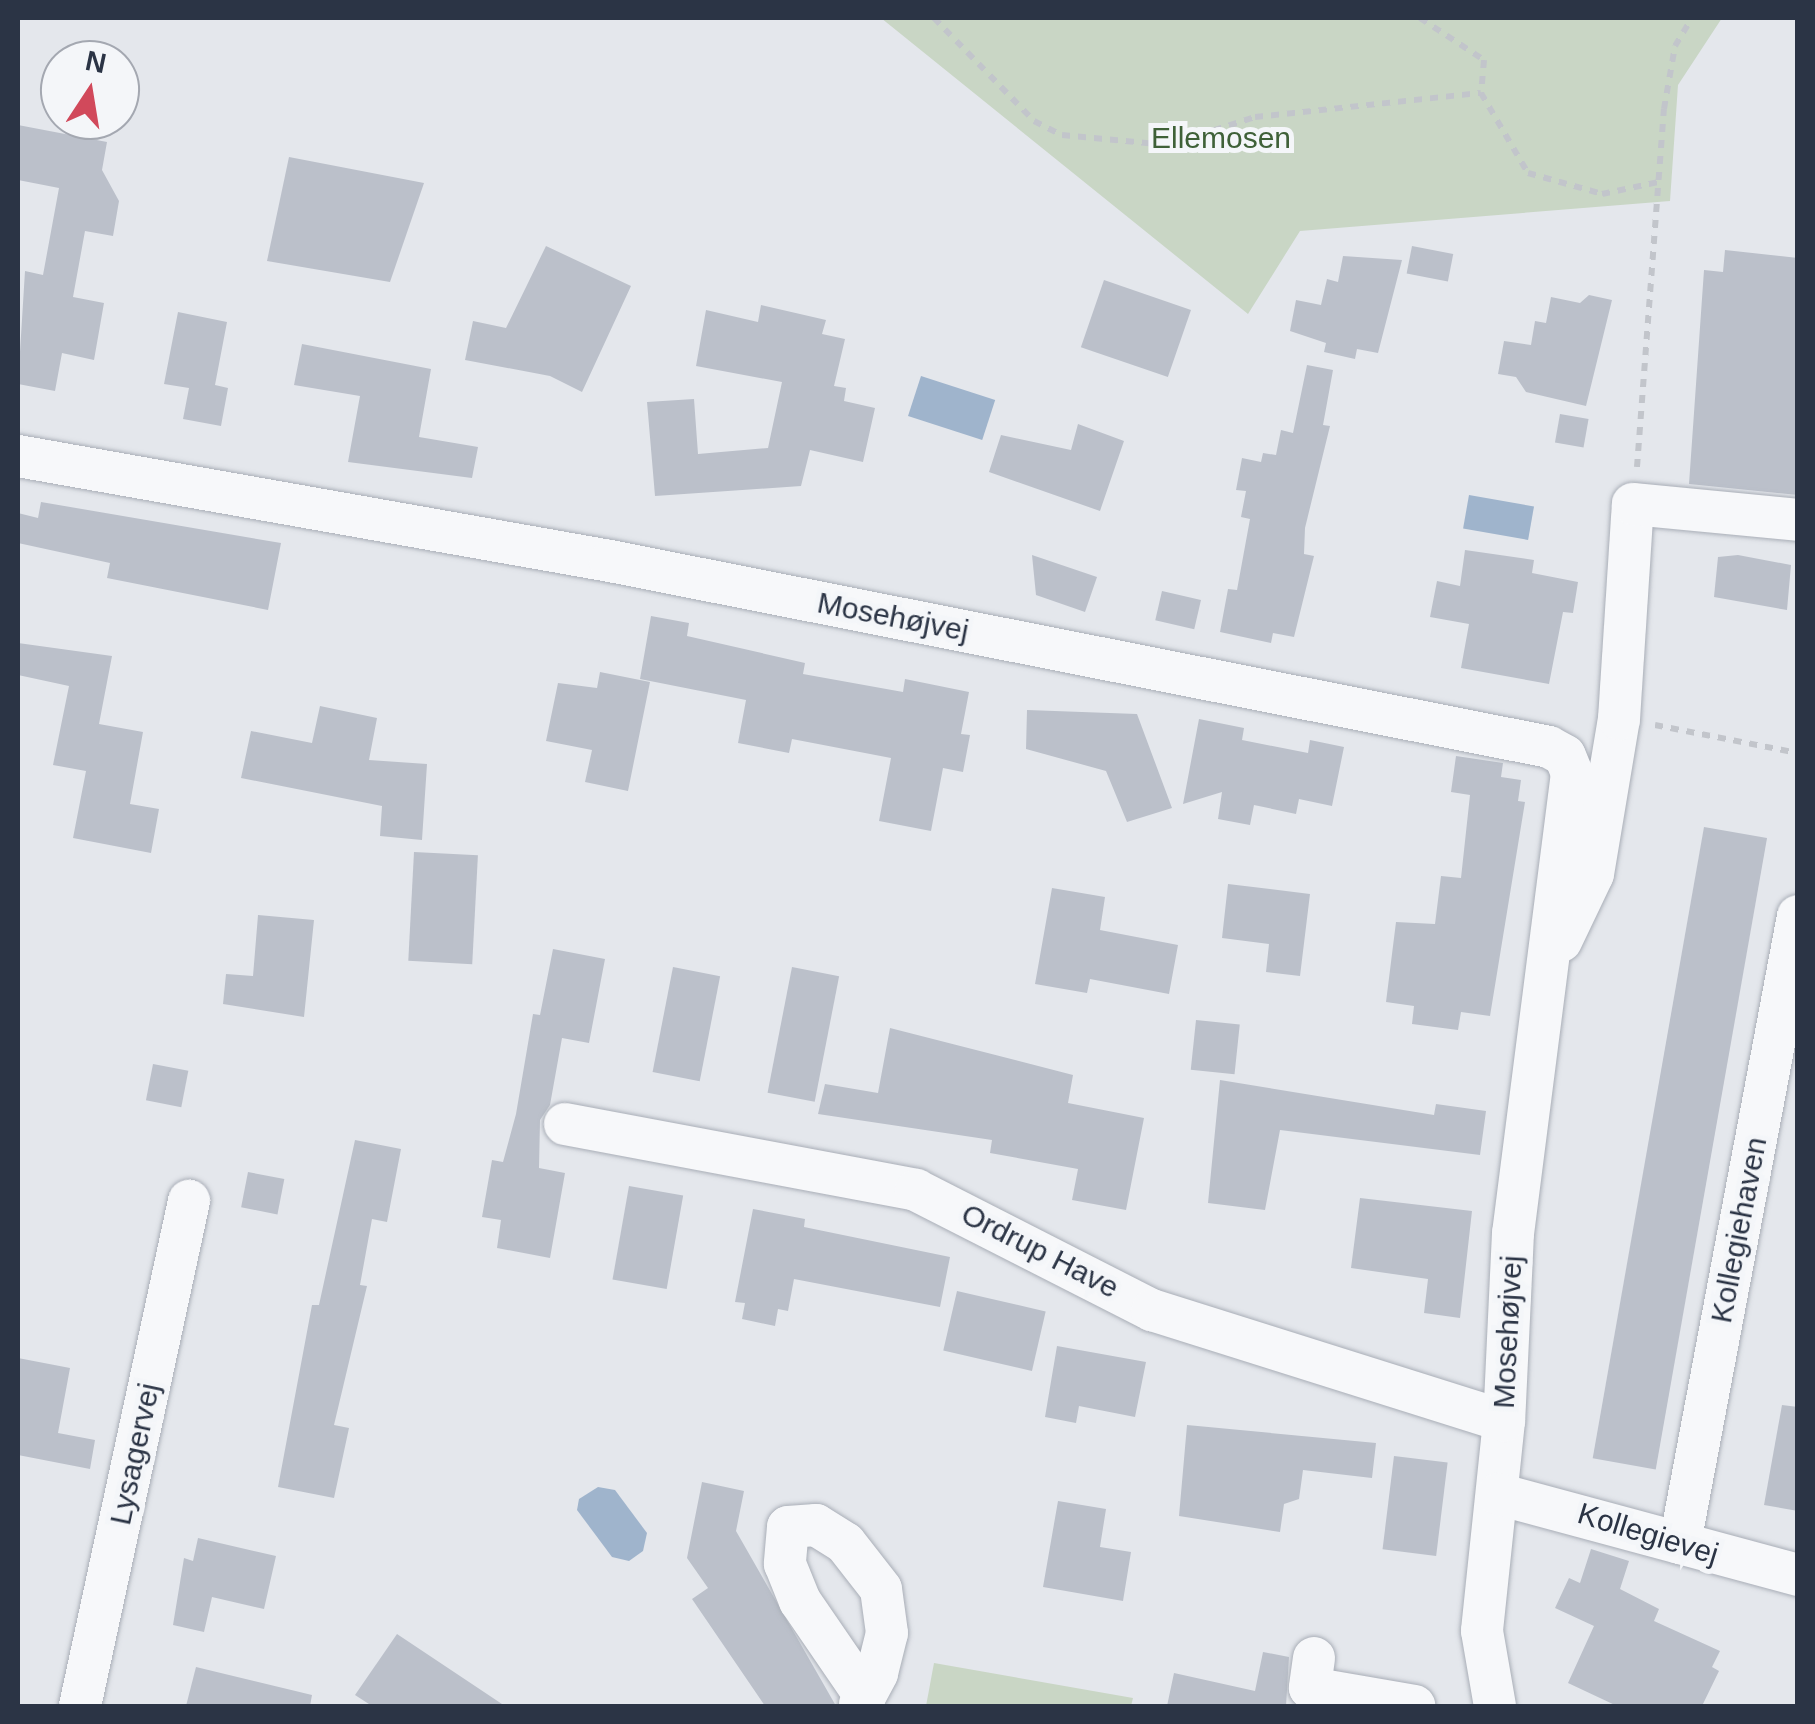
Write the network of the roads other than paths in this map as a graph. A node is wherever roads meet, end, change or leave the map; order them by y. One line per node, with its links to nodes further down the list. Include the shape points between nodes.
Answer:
1 (18, 456): 4 (street, Mosehøjvej, via 610,561 1549,747 1565,756 1572,773)
2 (1798, 520): 4 (street, Mosehøjvej, via 1633,504 1619,719 1593,874 1570,930)
3 (1798, 916): 9 (street, Kollegiehaven)
4 (1548, 956): 7 (street, Mosehøjvej, via 1513,1232)
5 (565, 1124): 7 (street, Ordrup Have, via 916,1190 1152,1310)
6 (190, 1201): 12 (street, Lysagervej)
7 (1504, 1421): 8 (street, Mosehøjvej)
8 (1498, 1494): 9 (street, Kollegievej); 14 (street, Mosehøjvej, via 1482,1631)
9 (1680, 1544): 10 (street, Kollegievej)
10 (1798, 1575)
11 (1314, 1658): 13 (street, via 1310,1688)
12 (80, 1706)
13 (1414, 1706)
14 (1495, 1706)

